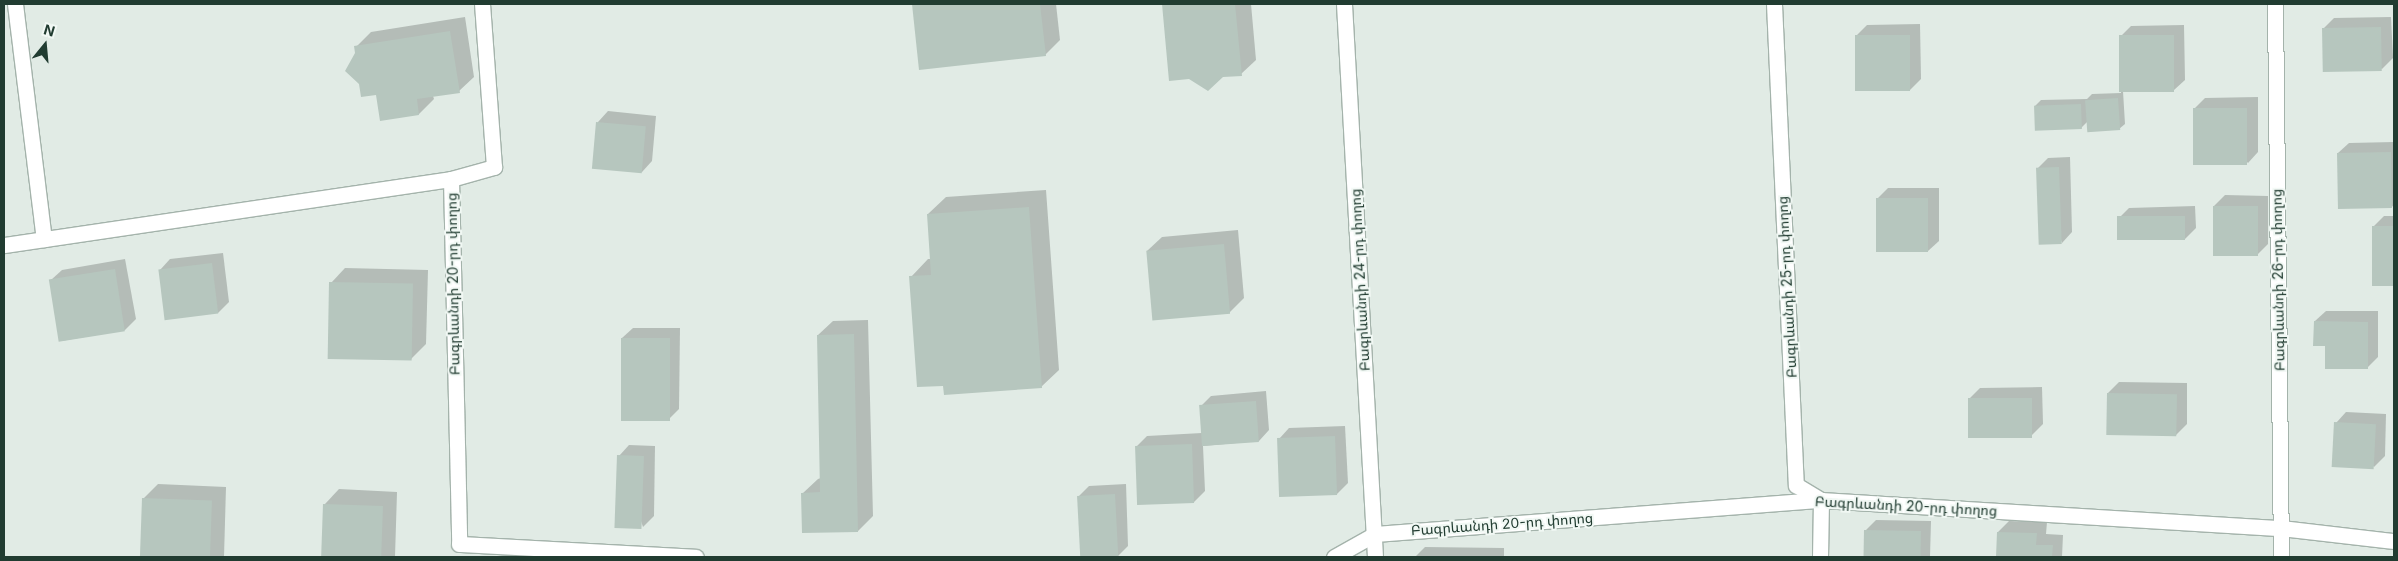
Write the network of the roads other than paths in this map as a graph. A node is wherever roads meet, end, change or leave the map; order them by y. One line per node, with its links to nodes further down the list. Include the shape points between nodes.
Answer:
1 (15, 4): 7 (street)
2 (482, 4): 6 (street, via 494,167)
3 (1344, 4): 11 (street, Բագրևանդի 24-րդ փողոց)
4 (1774, 4): 9 (street, Բագրևանդի 25-րդ փողոց, via 1796,485)
5 (2275, 4): 10 (street, Բագրևանդի 26-րդ փողոց)
6 (451, 179): 7 (street, Բագրևանդի 20-րդ փողոց); 13 (street, Բագրևանդի 20-րդ փողոց)
7 (44, 239): 8 (street, Բագրևանդի 20-րդ փողոց)
8 (4, 245)
9 (1820, 500): 10 (street, Բագրևանդի 20-րդ փողոց); 11 (street, Բագրևանդի 20-րդ փողոց); 17 (street)
10 (2282, 528): 12 (street, Բագրևանդի 20-րդ փողոց); 18 (street, Բագրևանդի 26-րդ փողոց)
11 (1375, 534): 15 (street, Բագրևանդի 20-րդ փողոց); 16 (street, Բագրևանդի 24-րդ փողոց)
12 (2394, 541)
13 (459, 551): 14 (street, Բագրևանդի 20-րդ փողոց)
14 (696, 557)
15 (1334, 557)
16 (1375, 557)
17 (1820, 557)
18 (2281, 557)

